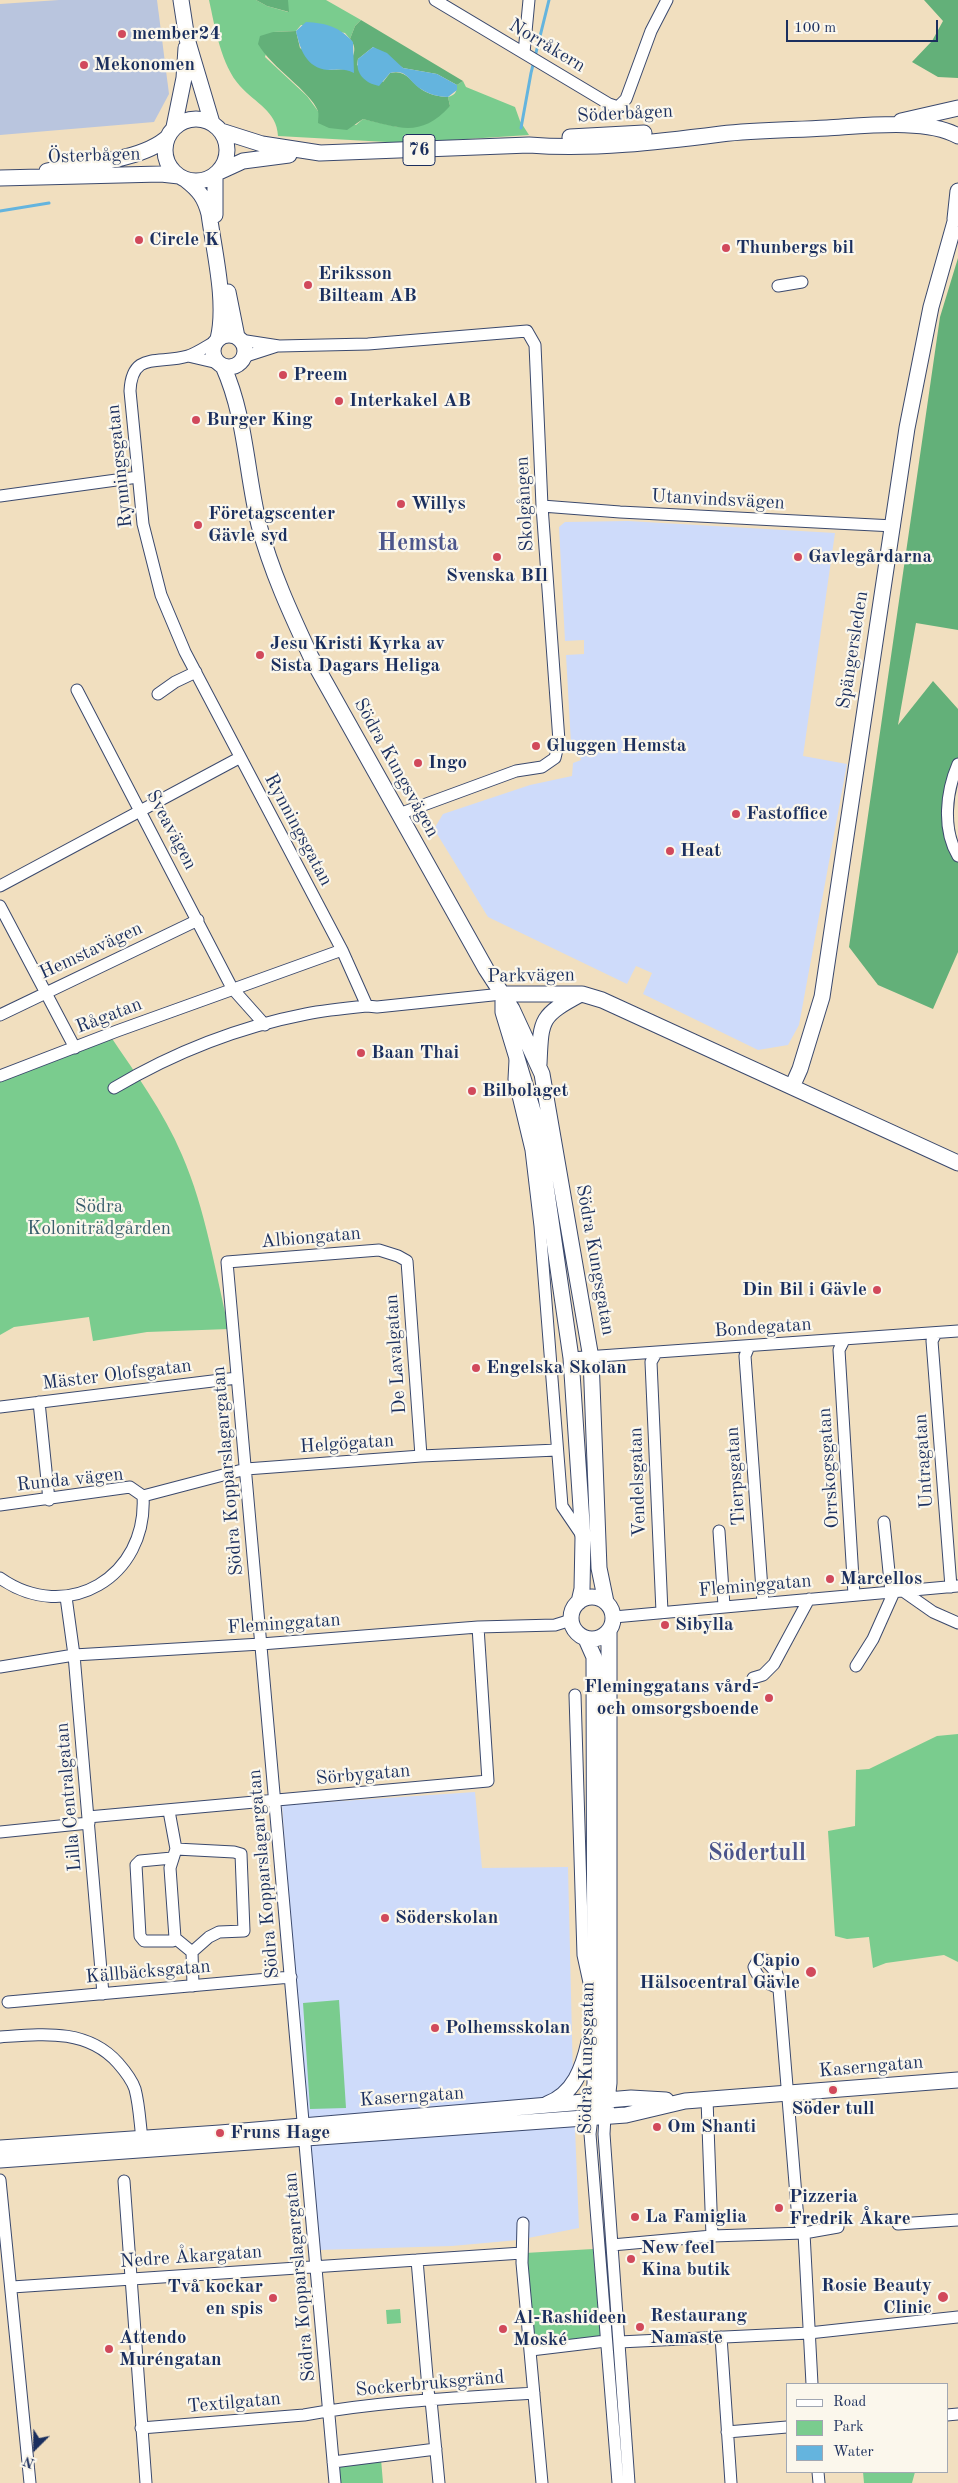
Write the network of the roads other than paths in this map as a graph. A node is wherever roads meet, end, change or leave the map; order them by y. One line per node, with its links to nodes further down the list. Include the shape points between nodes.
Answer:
1 (180, 0): 5 (main road)
2 (435, 0): 6 (street, Norråkern)
3 (529, 0): 6 (street)
4 (667, 0): 6 (street, Norråkern, via 622,105 616,107)
5 (186, 40): 10 (main road); 11 (main road, via 184,78)
6 (532, 58)
7 (958, 108): 9 (main road, Söderbågen / 76)
8 (958, 123): 12 (main road)
9 (886, 124): 12 (main road, Söderbågen / 76, via 934,128); 13 (main road, Söderbågen / 76, via 723,134 603,146 529,145)
10 (216, 127): 11 (main road, via 197,118 188,118); 13 (main road, Söderbågen / 76, via 262,144); 14 (main road, via 227,144 227,154)
11 (171, 132): 15 (main road, Österbågen, via 161,143 133,154); 16 (main road, via 166,159 174,172)
12 (958, 137)
13 (308, 152): 14 (main road, Söderbågen / 76, via 243,161)
14 (217, 173): 16 (main road, via 202,181); 21 (main road, via 214,214)
15 (4, 178): 16 (main road, Österbågen, via 161,174)
16 (183, 178): 22 (main road, via 199,190 209,214 220,302)
17 (958, 191): 18 (main road, Spängersleden)
18 (956, 215): 31 (main road, Spängersleden, via 931,307 907,428)
19 (802, 282): 20 (street)
20 (778, 286)
21 (239, 339): 22 (main road, via 228,335); 23 (street, Skolgången); 25 (main road, via 244,347)
22 (217, 340): 24 (street); 26 (main road, via 213,352)
23 (279, 346): 25 (street, Skolgången); 30 (street, Skolgången, via 368,344 527,331 535,346)
24 (188, 356): 26 (street); 28 (street, Rynningsgatan, via 152,360 136,367 131,379)
25 (242, 359): 26 (main road, via 233,367); 27 (main road, Södra Kungsvägen)
26 (221, 365): 27 (main road, Södra Kungsvägen)
27 (239, 407): 38 (main road, Södra Kungsvägen, via 259,526 288,606 311,657)
28 (138, 477): 29 (street); 32 (street, Rynningsgatan, via 143,524 156,582)
29 (0, 496)
30 (542, 506): 31 (street, Utanvindsvägen); 38 (street, Skolgången, via 559,741 554,758 542,767 516,771)
31 (894, 526): 55 (main road, Spängersleden, via 859,736 822,997)
32 (196, 672): 34 (street); 35 (street, Rynningsgatan)
33 (77, 690): 37 (street, Sveavägen)
34 (158, 694)
35 (239, 758): 37 (street); 43 (street, Rynningsgatan)
36 (958, 764): 39 (street, via 948,813 949,838)
37 (141, 810): 40 (street); 42 (street, Sveavägen)
38 (399, 814): 46 (main road, Södra Kungsvägen)
39 (958, 856)
40 (0, 886)
41 (0, 906): 45 (street)
42 (198, 920): 44 (street, Sveavägen); 45 (street, Hemstavägen)
43 (342, 950): 44 (street, Rågatan); 48 (street, Rynningsgatan)
44 (232, 988): 50 (street); 51 (street, Rågatan)
45 (47, 992): 49 (street, Hemstavägen); 51 (street)
46 (502, 994): 47 (main road, Parkvägen); 48 (street, Parkvägen); 52 (main road, Södra Kungsgatan, via 503,1012); 53 (main road, Södra Kungsgatan)
47 (582, 994): 53 (main road, via 559,1006 544,1019); 55 (main road, Parkvägen, via 625,1009)
48 (367, 1006): 50 (street, Parkvägen, via 306,1014)
49 (0, 1015)
50 (265, 1025): 56 (street, Parkvägen, via 191,1050)
51 (76, 1048): 54 (street, Rågatan)
52 (516, 1051): 65 (main road, Södra Kungsgatan, via 537,1124); 70 (street, Södra Kungsgatan, via 514,1079 531,1150 540,1226)
53 (539, 1068): 66 (main road, Södra Kungsgatan)
54 (0, 1076)
55 (792, 1087): 57 (main road, Parkvägen)
56 (114, 1088)
57 (958, 1163)
58 (398, 1256): 59 (street, Albiongatan, via 378,1250); 71 (street, De Lavalgatan, via 407,1261)
59 (227, 1262): 67 (street, Södra Kopparslagargatan)
60 (958, 1331): 61 (street, Bondegatan)
61 (936, 1333): 62 (street, Bondegatan); 80 (street, Untragatan, via 932,1342)
62 (844, 1340): 63 (street, Bondegatan); 82 (street, Orrskogsgatan, via 839,1350)
63 (749, 1346): 64 (street, Bondegatan); 87 (street, Tierpsgatan, via 745,1356)
64 (656, 1353): 66 (street, Bondegatan); 89 (street, Vendelsgatan, via 651,1362)
65 (571, 1358): 66 (street, Bondegatan); 78 (main road, Södra Kungsgatan)
66 (591, 1358): 86 (main road, Södra Kungsgatan, via 599,1568)
67 (238, 1378): 68 (street, Mäster Olofsgatan); 72 (street, Södra Kopparslagargatan)
68 (39, 1402): 69 (street, Mäster Olofsgatan); 74 (street)
69 (0, 1407)
70 (557, 1450): 71 (street, Helgögatan); 78 (street, Södra Kungsgatan, via 562,1506)
71 (421, 1456): 72 (street, Helgögatan)
72 (246, 1469): 73 (street, Helgögatan); 96 (street, Södra Kopparslagargatan)
73 (142, 1496): 74 (street, Runda vägen, via 130,1487); 83 (street, Runda vägen, via 144,1510 138,1537 124,1565 93,1587)
74 (48, 1500): 75 (street, Runda vägen)
75 (0, 1505)
76 (884, 1522): 81 (street)
77 (719, 1531): 88 (street)
78 (583, 1538): 85 (main road, Södra Kungsgatan)
79 (0, 1578): 83 (street, Runda vägen, via 14,1587 46,1596)
80 (954, 1587): 81 (street, Fleminggatan)
81 (896, 1592): 82 (street, Fleminggatan); 92 (street); 98 (street)
82 (854, 1595): 84 (street, Fleminggatan)
83 (66, 1597): 97 (street, Lilla Centralgatan)
84 (809, 1599): 87 (street, Fleminggatan); 100 (street, via 774,1664 763,1675)
85 (579, 1602): 86 (main road, via 591,1597); 91 (main road, Södra Kungsgatan)
86 (606, 1602): 90 (main road, Södra Kungsgatan)
87 (764, 1603): 88 (street, Fleminggatan)
88 (724, 1606): 89 (street, Fleminggatan)
89 (662, 1612): 90 (street, Fleminggatan)
90 (614, 1616): 94 (main road, Södra Kungsgatan)
91 (571, 1620): 93 (street, Fleminggatan, via 555,1625); 95 (main road, Södra Kungsgatan, via 576,1632)
92 (958, 1623)
93 (478, 1627): 96 (street, Fleminggatan); 102 (street, Sörbygatan, via 488,1780)
94 (609, 1632): 95 (main road, via 598,1639); 120 (main road, Södra Kungsgatan, via 609,2083)
95 (586, 1639): 114 (main road, Södra Kungsgatan, via 594,1657)
96 (261, 1644): 97 (street, Fleminggatan); 102 (street, Södra Kopparslagargatan)
97 (74, 1655): 99 (street, Fleminggatan); 104 (street, Lilla Centralgatan)
98 (856, 1666)
99 (0, 1667)
100 (753, 1678)
101 (575, 1695): 114 (street, Södra Kungsgatan, via 583,1956)
102 (274, 1800): 103 (street, Sörbygatan); 109 (street, Södra Kopparslagargatan)
103 (169, 1811): 104 (street, Sörbygatan); 106 (street)
104 (89, 1820): 105 (street, Sörbygatan); 112 (street, Lilla Centralgatan)
105 (0, 1832)
106 (174, 1853): 107 (street, via 170,1868); 107 (street, via 140,1861 135,1870 140,1936 144,1942 166,1942); 108 (street, via 241,1854 244,1931 219,1932)
107 (175, 1938): 108 (street)
108 (192, 1952): 110 (street)
109 (291, 1977): 110 (street, Källbäcksgatan); 121 (street, Södra Kopparslagargatan)
110 (194, 1986): 112 (street, Källbäcksgatan)
111 (779, 1988): 117 (street)
112 (103, 1994): 113 (street, Källbäcksgatan)
113 (8, 2002)
114 (595, 2006): 119 (main road, via 586,2057 575,2082 557,2100); 120 (main road, Södra Kungsgatan)
115 (0, 2037): 122 (street, via 70,2035 106,2051 122,2067 134,2088)
116 (958, 2080): 117 (main road, Kaserngatan)
117 (787, 2094): 118 (main road, Kaserngatan); 131 (street, via 798,2220)
118 (707, 2099): 120 (main road, Kaserngatan, via 626,2115); 132 (street)
119 (535, 2108): 120 (main road, Kaserngatan); 121 (main road, Kaserngatan)
120 (599, 2109): 121 (main road, Kaserngatan); 133 (street, Södra Kungsgatan, via 604,2134); 142 (street, Södra Kungsgatan, via 590,2134)
121 (305, 2132): 122 (main road, Kaserngatan); 136 (street, Södra Kopparslagargatan)
122 (143, 2144): 123 (main road, Kaserngatan)
123 (10, 2151): 124 (main road, Kaserngatan)
124 (0, 2160)
125 (0, 2180): 138 (street)
126 (124, 2181): 137 (street)
127 (958, 2220): 129 (street)
128 (523, 2223): 134 (street)
129 (898, 2224)
130 (838, 2227): 131 (street)
131 (804, 2234): 132 (street); 140 (street)
132 (712, 2236): 133 (street)
133 (612, 2245): 143 (street, Södra Kungsgatan)
134 (522, 2254): 135 (street, Nedre Åkargatan); 144 (street)
135 (417, 2260): 136 (street, Nedre Åkargatan); 147 (street)
136 (316, 2267): 137 (street, Nedre Åkargatan); 148 (street, Södra Kopparslagargatan)
137 (130, 2279): 138 (street, Nedre Åkargatan); 150 (street)
138 (12, 2287): 154 (street)
139 (958, 2317): 140 (street)
140 (809, 2332): 141 (street); 145 (street)
141 (721, 2337): 143 (street); 151 (street)
142 (606, 2342): 144 (street); 159 (street, Södra Kungsgatan)
143 (619, 2342): 160 (street, Södra Kungsgatan)
144 (531, 2350): 146 (street)
145 (812, 2383)
146 (534, 2393): 147 (street, Sockerbruksgränd); 158 (street)
147 (430, 2400): 148 (street, Sockerbruksgränd); 152 (street)
148 (330, 2410): 150 (street, Textilgatan); 153 (street, Södra Kopparslagargatan)
149 (786, 2427): 151 (street)
150 (141, 2428): 155 (street)
151 (727, 2432): 161 (street)
152 (436, 2449): 153 (street); 157 (street)
153 (333, 2462): 156 (street, Södra Kopparslagargatan)
154 (30, 2483)
155 (146, 2483)
156 (335, 2483)
157 (439, 2483)
158 (542, 2483)
159 (618, 2483)
160 (629, 2483)
161 (731, 2483)

